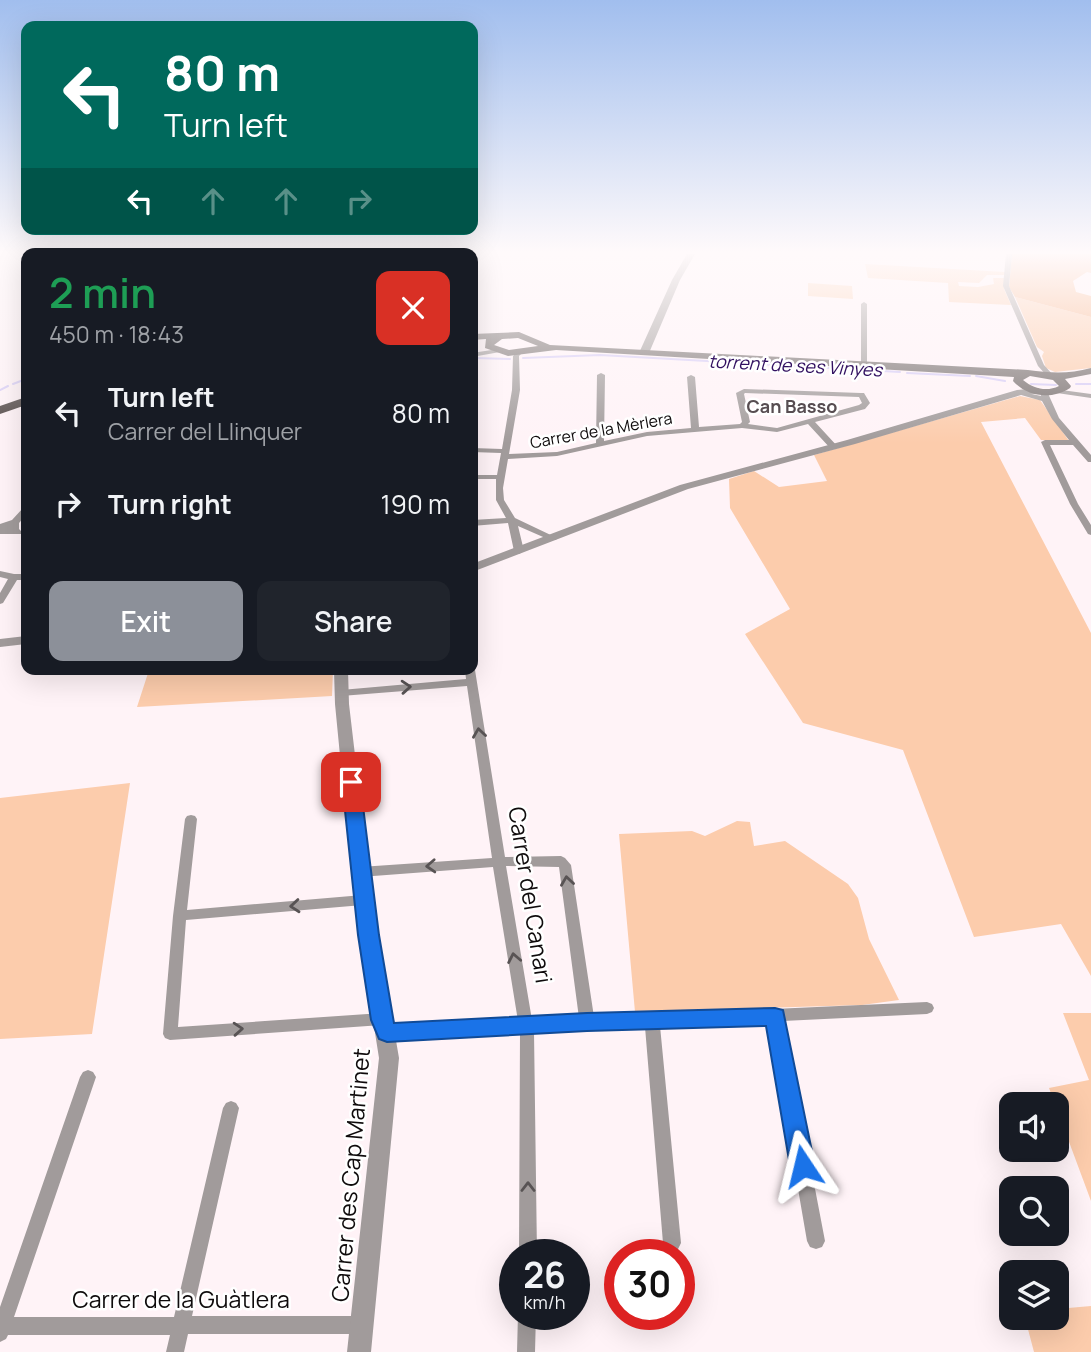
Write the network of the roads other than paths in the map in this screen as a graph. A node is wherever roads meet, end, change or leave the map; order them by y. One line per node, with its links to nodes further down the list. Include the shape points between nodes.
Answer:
1 (660, 317): 6 (street)
2 (864, 317): 8 (street)
3 (1014, 317): 12 (street)
4 (478, 338): 5 (main road)
5 (507, 348): 6 (main road); 7 (street); 26 (street, via 516,390)
6 (644, 353): 8 (main road)
7 (478, 354)
8 (864, 365): 12 (main road)
9 (1091, 371): 13 (main road)
10 (601, 375): 22 (street)
11 (691, 377): 21 (street)
12 (1030, 379): 13 (main road); 14 (main road); 23 (street)
13 (1065, 384): 14 (main road); 15 (street)
14 (1041, 394): 24 (street)
15 (1091, 396)
16 (21, 402): 18 (highway)
17 (21, 407): 18 (highway)
18 (2, 412)
19 (810, 421): 20 (street, Carrer de la Mèrlera, via 777,430); 20 (street, Carrer de la Mèrlera, via 866,403 860,394 744,391 740,393 746,422); 23 (street)
20 (742, 426): 21 (street, Carrer de la Mèrlera)
21 (695, 429): 22 (street, Carrer de la Mèrlera)
22 (600, 444): 27 (street, Carrer de la Mèrlera)
23 (834, 447): 39 (street, via 684,487)
24 (1083, 447): 28 (street); 36 (street, via 1045,442)
25 (478, 451): 26 (street, Carrer de la Mèrlera)
26 (506, 454): 27 (street, Carrer de la Mèrlera); 29 (street)
27 (557, 454): 29 (street)
28 (1091, 460)
29 (503, 472): 30 (street); 32 (street, via 500,500)
30 (478, 476)
31 (21, 515): 33 (street)
32 (512, 520): 34 (street); 39 (street); 40 (street)
33 (15, 522): 35 (street); 37 (street, via 14,530)
34 (478, 523)
35 (0, 531): 38 (street)
36 (1091, 532)
37 (21, 533)
38 (21, 533)
39 (553, 538): 40 (street)
40 (519, 551): 41 (street)
41 (478, 566)
42 (0, 574): 43 (street)
43 (14, 577): 44 (street); 45 (street)
44 (21, 577)
45 (0, 601)
46 (21, 641): 47 (street)
47 (0, 643)
48 (341, 675): 50 (street, Carrer des Cap Martinet)
49 (471, 676): 50 (street, one-way to 49); 52 (street, Carrer del Canari, one-way to 49)
50 (341, 693): 53 (street, Carrer des Cap Martinet)
51 (191, 819): 55 (street)
52 (500, 862): 53 (street, one-way to 53); 59 (street, one-way to 52, via 565,865 556,860); 60 (street, Carrer del Canari, one-way to 52)
53 (360, 872): 54 (street, Carrer des Cap Martinet)
54 (363, 900): 55 (street, one-way to 55); 61 (street, Carrer des Cap Martinet)
55 (180, 916): 61 (street, one-way to 61, via 170,1034)
56 (927, 1008): 57 (street)
57 (775, 1017): 58 (street); 66 (street)
58 (652, 1020): 59 (street); 65 (street)
59 (587, 1022): 60 (street)
60 (526, 1025): 61 (street); 64 (street, Carrer del Canari, one-way to 60)
61 (384, 1026): 68 (street, Carrer des Cap Martinet, via 388,1079)
62 (88, 1077): 69 (street)
63 (231, 1108): 67 (street)
64 (528, 1239)
65 (672, 1239)
66 (816, 1241)
67 (180, 1325): 68 (street, Carrer de la Guàtlera); 69 (street, Carrer de la Guàtlera); 71 (street)
68 (362, 1325): 72 (street, Carrer des Cap Martinet)
69 (1, 1328)
70 (527, 1330): 73 (street)
71 (175, 1352)
72 (359, 1352)
73 (526, 1352)

